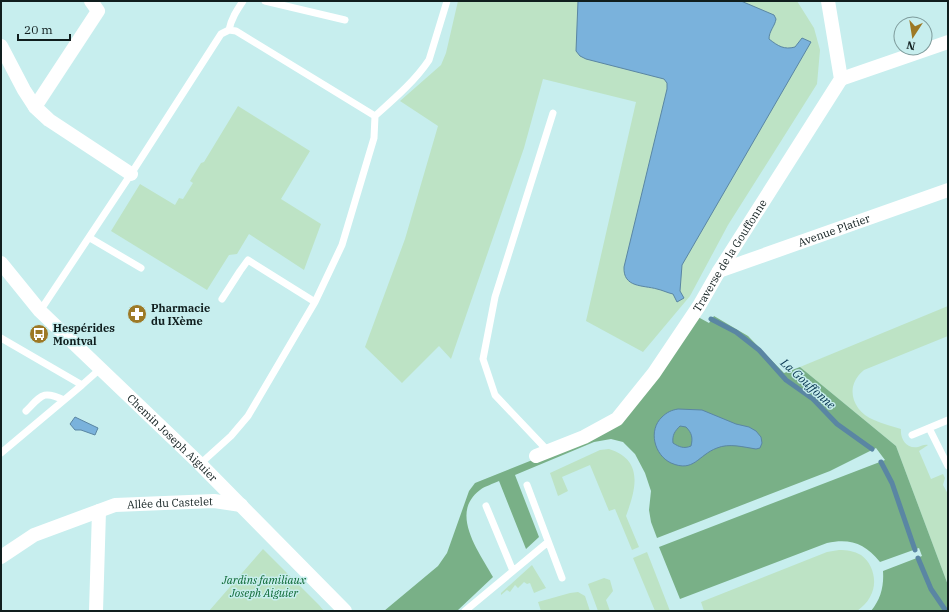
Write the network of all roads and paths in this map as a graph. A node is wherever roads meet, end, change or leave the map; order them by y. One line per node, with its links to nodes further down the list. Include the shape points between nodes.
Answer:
1 (91, 1): 11 (street, via 98,11)
2 (243, 1): 7 (lane)
3 (265, 1): 6 (lane)
4 (447, 1): 13 (lane, via 429,60 396,98)
5 (828, 1): 10 (street)
6 (345, 20)
7 (228, 30): 13 (lane, via 236,31); 14 (lane, via 221,34)
8 (948, 42): 10 (street)
9 (1, 46): 11 (street)
10 (841, 79): 19 (street, Traverse de la Gouffonne)
11 (35, 107): 14 (street, via 49,120)
12 (553, 114): 32 (lane, via 495,297 483,359 495,395)
13 (375, 116): 21 (lane, via 374,138 342,245)
14 (131, 174): 16 (lane)
15 (948, 190): 19 (street, Avenue Platier)
16 (90, 238): 18 (lane); 22 (lane)
17 (1, 263): 22 (street, Chemin Joseph Aiguier)
18 (141, 268)
19 (719, 271): 32 (street, Traverse de la Gouffonne, via 654,373 617,419 584,437)
20 (222, 299): 21 (lane, via 248,260)
21 (315, 302): 33 (lane, via 248,416 231,436)
22 (40, 311): 24 (street, Chemin Joseph Aiguier)
23 (1, 338): 25 (lane)
24 (100, 369): 25 (lane); 33 (street, Chemin Joseph Aiguier)
25 (82, 385): 26 (lane)
26 (64, 400): 27 (lane, via 52,394 44,395); 31 (lane)
27 (26, 411)
28 (948, 420): 29 (lane)
29 (929, 428): 30 (lane); 34 (lane)
30 (912, 435)
31 (1, 452)
32 (542, 454)
33 (200, 464): 36 (street, Chemin Joseph Aiguier)
34 (948, 466)
35 (527, 485): 39 (lane)
36 (241, 505): 38 (street, Allée du Castelet, via 214,501 168,502 115,505); 44 (street, Chemin Joseph Aiguier)
37 (486, 506): 41 (lane)
38 (99, 511): 40 (street, Allée du Castelet, via 34,535); 43 (street)
39 (548, 542): 41 (lane); 42 (lane)
40 (1, 557)
41 (513, 571): 45 (lane)
42 (562, 578)
43 (96, 611)
44 (345, 611)
45 (466, 611)

